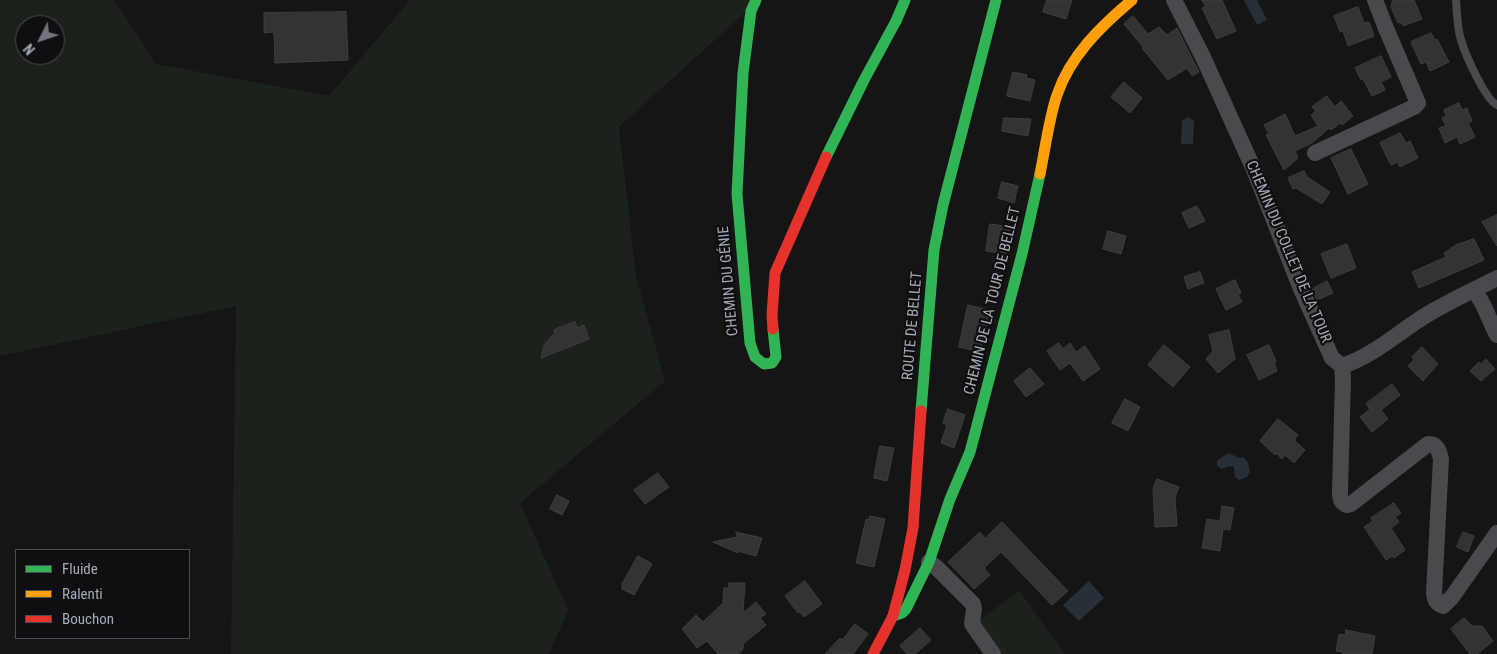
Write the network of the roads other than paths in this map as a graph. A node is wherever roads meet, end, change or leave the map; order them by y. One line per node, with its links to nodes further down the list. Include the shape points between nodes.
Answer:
1 (756, 0): 2 (street, CHEMIN DU GÉNIE, via 751,10 743,73 737,194 750,342 755,358 764,364 772,363 776,357 772,315 775,273 819,172)
2 (905, 0)
3 (996, 0): 16 (street, ROUTE DE BELLET, via 934,250 913,528)
4 (1132, 0): 15 (street, CHEMIN DE LA TOUR DE BELLET, via 1101,28 1075,59 1057,95 1022,254 970,452)
5 (1174, 0): 13 (street, CHEMIN DU COLLET DE LA TOUR, via 1247,154 1332,358)
6 (1375, 0): 9 (street, via 1418,103)
7 (1456, 0): 8 (lane, via 1461,41 1480,83)
8 (1497, 105)
9 (1315, 153)
10 (1497, 278): 11 (street)
11 (1474, 290): 12 (street, via 1485,306); 13 (street, via 1429,314 1368,354)
12 (1497, 336)
13 (1342, 366): 14 (street, via 1340,500 1351,504 1428,444 1437,447 1441,459 1434,593 1435,600 1443,606)
14 (1497, 533)
15 (929, 562): 16 (street, CHEMIN DE LA TOUR DE BELLET, via 906,609); 18 (street, via 973,604 972,624)
16 (893, 616): 17 (street, ROUTE DE BELLET)
17 (873, 654)
18 (993, 654)

